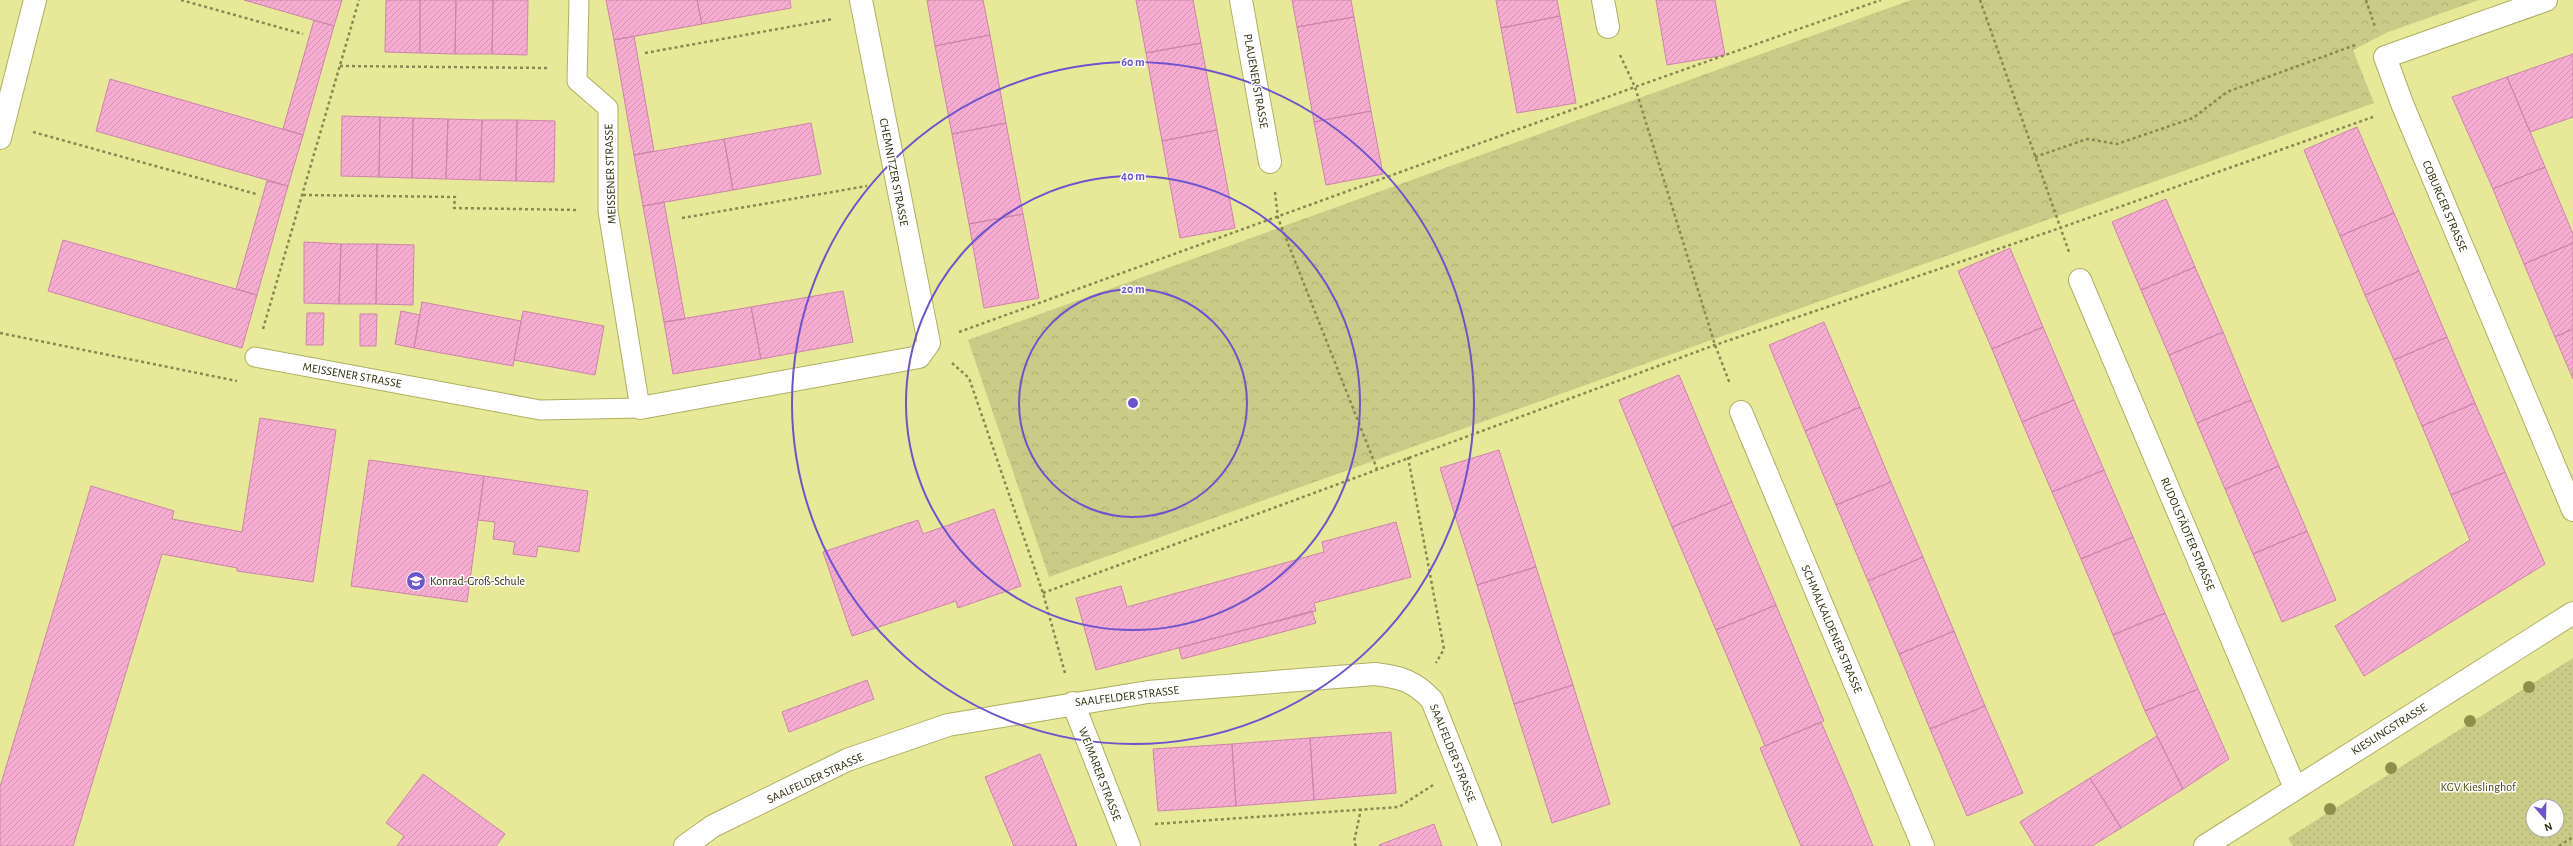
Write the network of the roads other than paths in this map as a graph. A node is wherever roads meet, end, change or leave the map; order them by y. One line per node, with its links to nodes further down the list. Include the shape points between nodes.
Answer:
1 (35, 0): 8 (street)
2 (579, 0): 13 (lane, MEISSENER STRASSE, via 577,81 608,108 608,211)
3 (1241, 0): 9 (street, PLAUENER STRASSE)
4 (1603, 0): 7 (street)
5 (2546, 0): 15 (street, COBURGER STRASSE, via 2386,57 2403,106)
6 (862, 7): 11 (street, CHEMNITZER STRASSE)
7 (1608, 27)
8 (2, 130)
9 (1270, 162)
10 (2080, 280): 18 (street, RUDOLSTÄDTER STRASSE)
11 (928, 343): 13 (street, MEISSENER STRASSE, via 919,357)
12 (255, 357): 13 (lane, MEISSENER STRASSE, via 540,410)
13 (640, 408)
14 (1741, 412): 22 (street, SCHMALKALDENER STRASSE)
15 (2573, 510)
16 (2573, 613): 18 (street, KIESLINGSTRASSE)
17 (1072, 703): 19 (street, WEIMARER STRASSE); 20 (street, SAALFELDER STRASSE, via 948,725 847,760 713,826); 21 (street, SAALFELDER STRASSE, via 1148,692 1375,674 1400,677 1422,690 1432,700)
18 (2296, 788): 23 (street, KIESLINGSTRASSE)
19 (1125, 836)
20 (685, 846)
21 (1490, 846)
22 (1923, 846)
23 (2205, 846)

